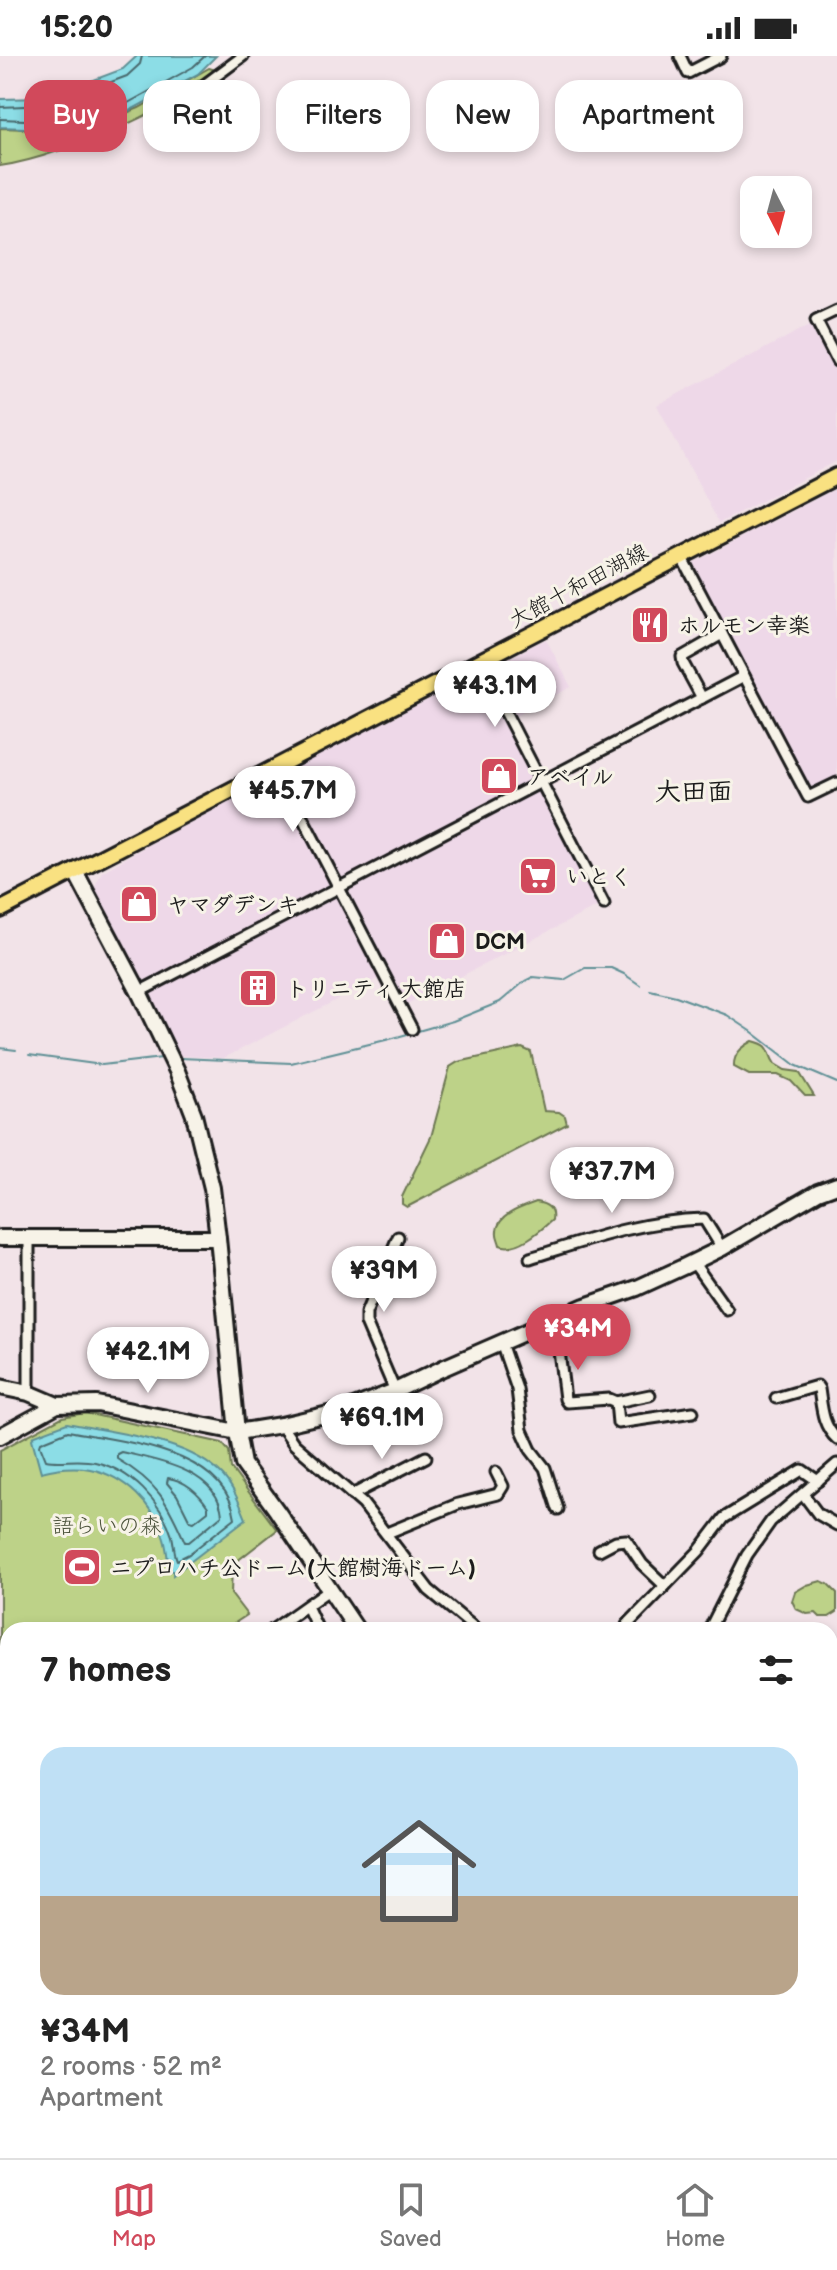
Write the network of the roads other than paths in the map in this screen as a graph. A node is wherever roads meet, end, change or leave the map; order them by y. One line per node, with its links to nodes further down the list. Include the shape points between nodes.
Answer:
1 (243, 56): 4 (street)
2 (680, 56): 3 (street, via 688,73)
3 (721, 56)
4 (211, 80)
5 (837, 310): 6 (street, via 816,320)
6 (837, 361)
7 (837, 476): 8 (main road, 大館十和田湖線)
8 (681, 556): 9 (street); 10 (main road, 大館十和田湖線)
9 (722, 634): 11 (street); 12 (street, via 682,657)
10 (479, 661): 13 (main road, 大館十和田湖線); 14 (street)
11 (744, 676): 12 (street); 15 (street, via 808,797)
12 (702, 698): 14 (street)
13 (277, 768): 16 (main road, 大館十和田湖線); 17 (street)
14 (541, 781): 17 (street); 18 (street)
15 (837, 783)
16 (75, 871): 19 (main road, 大館十和田湖線); 20 (street)
17 (338, 886): 20 (street); 21 (street)
18 (604, 904)
19 (0, 910)
20 (139, 992): 26 (street, via 194,1115)
21 (412, 1029)
22 (837, 1185): 27 (street)
23 (398, 1237): 36 (street, via 366,1313)
24 (0, 1238): 25 (street)
25 (29, 1238): 26 (street); 37 (street)
26 (218, 1238): 44 (street)
27 (722, 1248): 28 (street, via 704,1219 670,1220 621,1229); 29 (street)
28 (530, 1258)
29 (693, 1262): 30 (street); 31 (street)
30 (591, 1303): 32 (street); 34 (street)
31 (727, 1310)
32 (555, 1319): 33 (street); 40 (street, via 567,1402)
33 (501, 1343): 36 (street); 53 (street, via 517,1389 522,1430 545,1468)
34 (595, 1345)
35 (0, 1387): 37 (street)
36 (395, 1391): 43 (street, via 346,1410)
37 (29, 1393): 41 (street)
38 (650, 1395): 40 (street)
39 (776, 1398): 46 (street, via 817,1386 829,1431)
40 (616, 1402): 42 (street, via 618,1423)
41 (57, 1405): 44 (street, via 97,1404); 45 (street)
42 (693, 1412)
43 (281, 1425): 44 (street); 52 (street, via 294,1444)
44 (237, 1432): 58 (street, via 243,1464)
45 (0, 1436)
46 (837, 1439)
47 (426, 1457): 52 (street)
48 (837, 1464): 50 (street)
49 (496, 1472): 55 (street, via 503,1486 498,1494)
50 (818, 1481): 51 (street); 57 (street, via 802,1470 742,1505 724,1518)
51 (803, 1494): 54 (street, via 818,1514); 65 (street, via 771,1521 747,1555)
52 (352, 1495): 55 (street)
53 (558, 1509)
54 (837, 1525)
55 (387, 1533): 63 (street, via 429,1590)
56 (599, 1550): 57 (street, via 626,1540)
57 (665, 1586): 64 (street)
58 (330, 1589): 59 (street); 62 (street)
59 (307, 1606): 60 (street); 61 (street)
60 (284, 1622)
61 (314, 1622)
62 (352, 1622)
63 (467, 1622)
64 (630, 1622)
65 (713, 1622)

